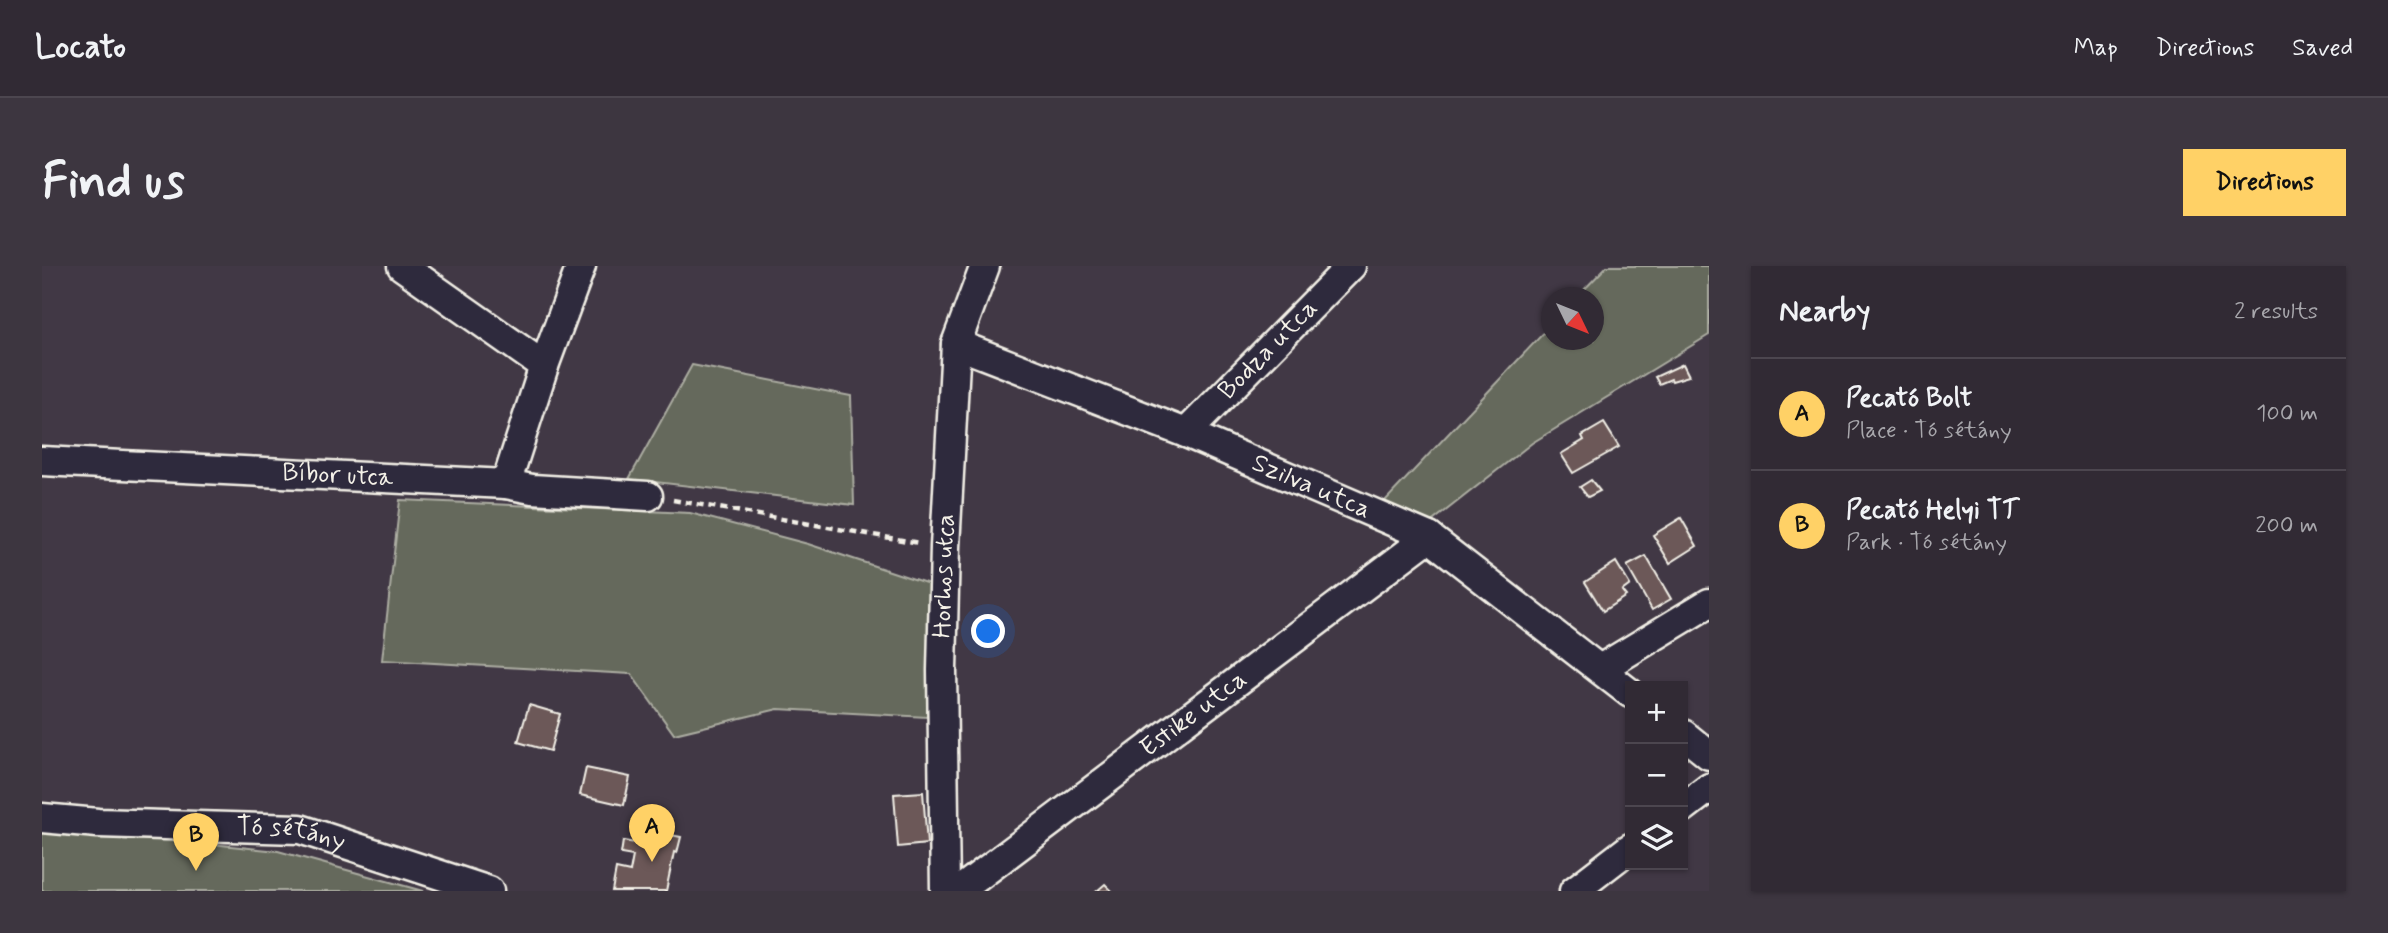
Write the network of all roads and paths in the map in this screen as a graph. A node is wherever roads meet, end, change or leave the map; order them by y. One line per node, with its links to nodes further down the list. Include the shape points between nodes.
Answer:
1 (402, 266): 6 (street)
2 (581, 266): 6 (street)
3 (985, 266): 5 (street, Horhos utca)
4 (1351, 266): 7 (street, Bodza utca)
5 (956, 344): 7 (street, Szilva utca); 12 (street, Horhos utca)
6 (544, 366): 9 (street)
7 (1186, 433): 11 (street, Szilva utca)
8 (42, 461): 9 (street, Bíbor utca)
9 (506, 484): 10 (street, Bíbor utca)
10 (648, 496): 12 (path)
11 (1429, 537): 14 (street, Szilva utca); 24 (street, Estike utca)
12 (945, 547): 23 (street, Horhos utca)
13 (1709, 603): 14 (street)
14 (1600, 669): 15 (street, Szilva utca)
15 (1625, 689)
16 (1688, 738): 17 (street)
17 (1709, 755)
18 (1709, 788): 19 (street)
19 (1684, 807)
20 (42, 818): 22 (street, Tó sétány, via 300,830)
21 (1625, 852): 25 (street)
22 (489, 891)
23 (945, 891)
24 (959, 891)
25 (1574, 891)

